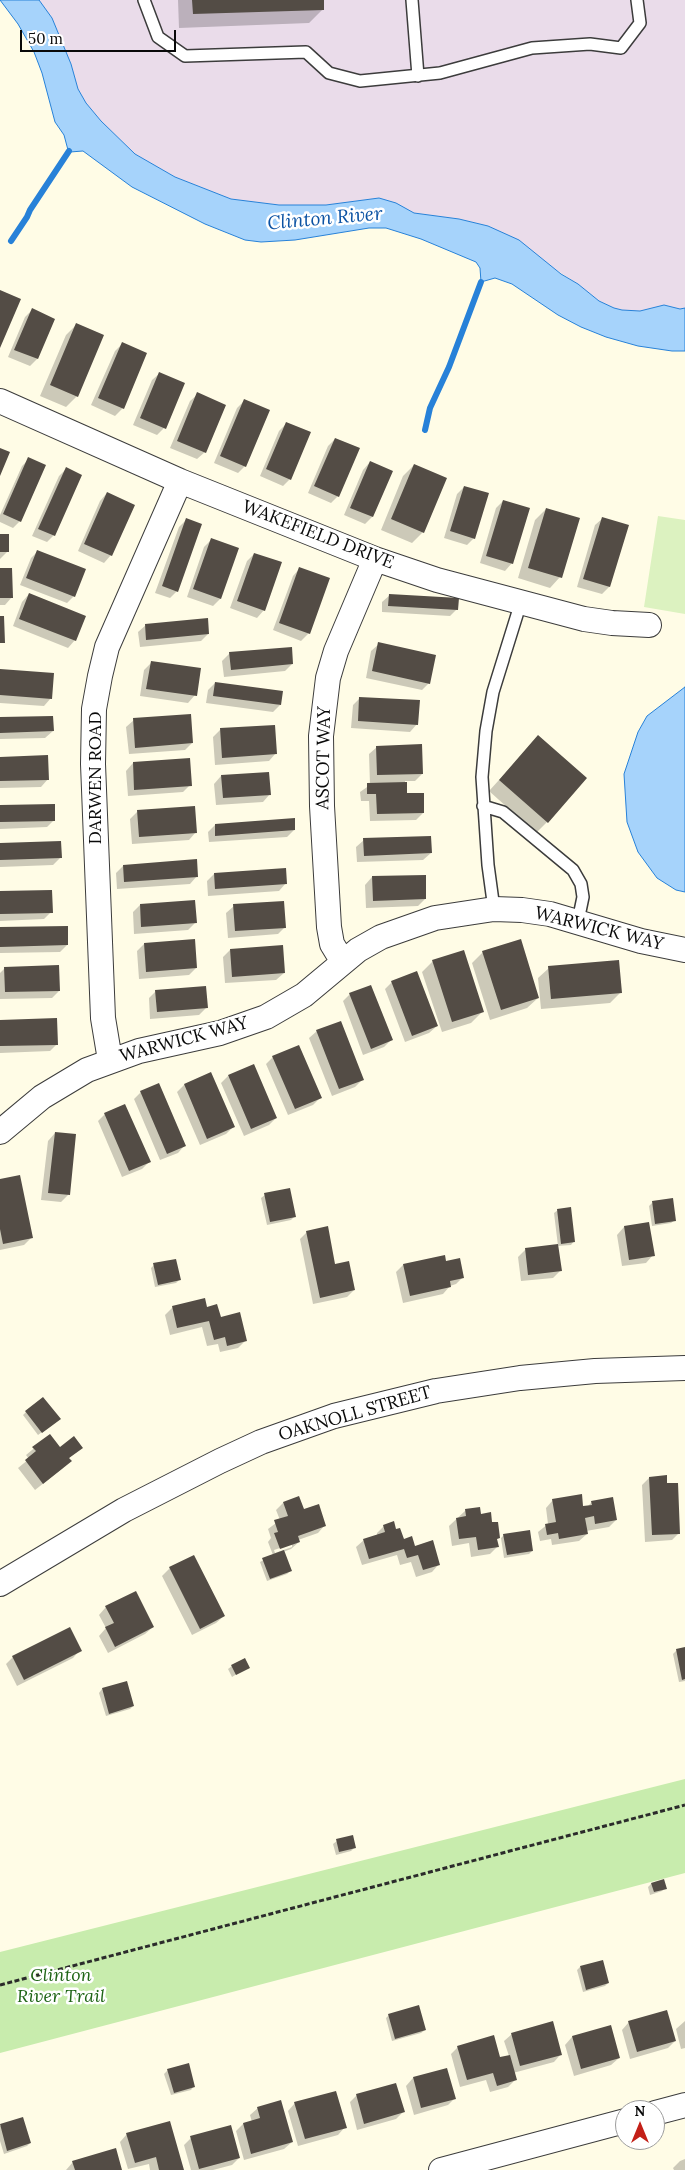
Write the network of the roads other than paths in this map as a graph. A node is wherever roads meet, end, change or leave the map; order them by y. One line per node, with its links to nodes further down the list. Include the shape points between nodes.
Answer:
1 (144, 0): 4 (lane, via 158,37 185,56 306,52 329,73 360,81)
2 (412, 0): 4 (lane)
3 (637, 0): 4 (lane, via 640,23 621,48 590,44 532,48)
4 (418, 76)
5 (0, 401): 6 (street, WAKEFIELD DRIVE)
6 (180, 481): 7 (street, WAKEFIELD DRIVE); 15 (street, DARWEN ROAD, via 107,647 94,709 93,764 103,1018)
7 (375, 559): 8 (street, WAKEFIELD DRIVE, via 436,580); 14 (street, ASCOT WAY, via 328,678 321,736 329,927 332,944)
8 (521, 602): 9 (street, WAKEFIELD DRIVE, via 584,619); 10 (lane, via 499,668 486,730)
9 (649, 625)
10 (483, 806): 11 (lane); 12 (lane, via 503,812 573,870 581,884 583,897)
11 (494, 909): 12 (street, WARWICK WAY, via 522,910); 14 (street, WARWICK WAY, via 435,918 406,927 366,946)
12 (578, 921): 13 (street, WARWICK WAY, via 641,941)
13 (685, 950)
14 (343, 962): 15 (street, WARWICK WAY, via 286,1007 246,1026)
15 (110, 1060): 16 (street, WARWICK WAY, via 42,1097)
16 (0, 1132)
17 (685, 1368): 18 (street, OAKNOLL STREET, via 520,1378 436,1391 334,1416 261,1442 220,1461 124,1510)
18 (0, 1584)
19 (685, 2106): 20 (street)
20 (665, 2111)
21 (615, 2124): 22 (street)
22 (441, 2170)

